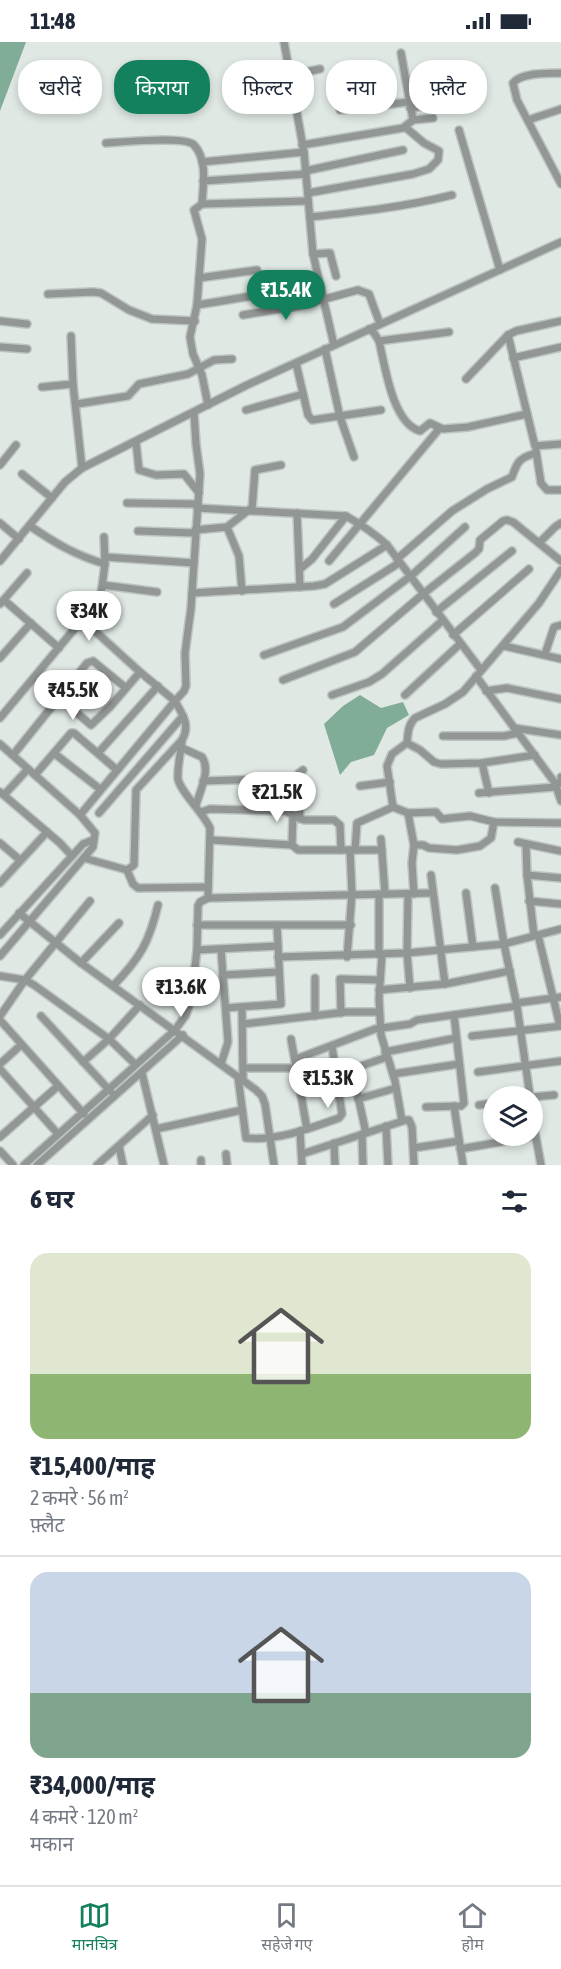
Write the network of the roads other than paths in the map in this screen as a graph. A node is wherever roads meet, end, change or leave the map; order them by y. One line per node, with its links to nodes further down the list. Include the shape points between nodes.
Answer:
1 (284, 42): 3 (street)
2 (401, 53): 7 (street)
3 (287, 60)
4 (320, 69): 5 (street)
5 (314, 70)
6 (561, 73): 14 (street, via 515,81 517,100)
7 (409, 105): 8 (street)
8 (397, 106)
9 (561, 109): 14 (street)
10 (297, 114): 18 (street)
11 (411, 114): 13 (street)
12 (433, 118): 13 (street)
13 (413, 120): 15 (street)
14 (528, 120): 23 (street)
15 (405, 127): 18 (street); 25 (street, via 439,151 438,160 429,169)
16 (459, 130): 31 (street)
17 (106, 143): 20 (street, via 183,140 194,146)
18 (303, 148): 20 (street); 21 (street)
19 (403, 150): 21 (street)
20 (202, 162): 22 (street)
21 (306, 172): 22 (street); 25 (street)
22 (204, 181): 26 (street)
23 (561, 184)
24 (452, 195): 27 (street, via 380,210)
25 (308, 197): 26 (street); 27 (street)
26 (202, 204): 33 (street, via 194,210 202,239)
27 (310, 217): 29 (street)
28 (561, 243): 31 (street)
29 (313, 254): 32 (street, via 330,253); 34 (street)
30 (257, 270): 33 (street)
31 (500, 270): 43 (street)
32 (336, 276)
33 (200, 278): 37 (street)
34 (320, 285): 36 (street); 37 (street)
35 (48, 294): 40 (street, via 93,291 152,319)
36 (323, 300): 38 (street); 43 (street, via 365,291); 49 (street)
37 (197, 305): 40 (street)
38 (243, 315)
39 (0, 321): 42 (street)
40 (195, 321): 57 (street, via 190,337)
41 (561, 321): 46 (street)
42 (27, 324)
43 (380, 324): 44 (street)
44 (369, 329): 48 (street); 49 (street)
45 (449, 332): 48 (street)
46 (508, 335): 54 (street); 58 (street)
47 (71, 336): 59 (street)
48 (380, 341): 69 (street, via 397,407 413,428 420,430 430,423)
49 (333, 345): 53 (street)
50 (0, 346): 52 (street)
51 (561, 347): 54 (street)
52 (27, 349)
53 (324, 349): 56 (street); 68 (street)
54 (513, 358): 67 (street)
55 (232, 359): 57 (street, via 214,360)
56 (296, 363): 61 (street); 63 (street)
57 (200, 368): 62 (street, via 139,384 128,396); 63 (street)
58 (466, 378)
59 (74, 384): 60 (street); 62 (street)
60 (42, 387)
61 (303, 394): 64 (street); 68 (street, via 309,419)
62 (77, 404): 79 (street)
63 (208, 405): 66 (street)
64 (246, 410)
65 (381, 410): 68 (street)
66 (194, 413): 70 (street); 82 (street)
67 (527, 414): 69 (street); 74 (street)
68 (340, 417): 76 (street)
69 (439, 429): 91 (street)
70 (136, 441): 79 (street); 82 (street, via 139,470 156,475 184,474)
71 (561, 444): 74 (street)
72 (16, 445): 75 (street)
73 (0, 450): 75 (street)
74 (536, 450): 81 (street, via 541,483 547,490); 105 (street, via 516,463 512,477 452,511)
75 (7, 456): 77 (street)
76 (354, 457)
77 (0, 465)
78 (281, 465): 86 (street, via 255,470)
79 (82, 468): 83 (street)
80 (22, 474): 83 (street)
81 (561, 490)
82 (199, 493): 85 (street)
83 (52, 498): 92 (street)
84 (127, 503): 85 (street)
85 (197, 506): 86 (street); 96 (street)
86 (251, 510): 87 (street); 93 (street)
87 (297, 513): 88 (street); 108 (street)
88 (346, 516): 91 (street); 108 (street, via 312,559)
89 (0, 523): 98 (street)
90 (561, 523): 99 (street)
91 (361, 525): 100 (street); 104 (street)
92 (30, 526): 98 (street); 102 (street, via 80,556)
93 (227, 526): 96 (street); 117 (street, via 239,556)
94 (465, 527): 112 (street)
95 (138, 531): 96 (street)
96 (195, 531): 107 (street)
97 (104, 537): 102 (street)
98 (19, 539): 103 (street)
99 (539, 543): 106 (street); 120 (street, via 513,522 503,521 480,540 476,553)
100 (387, 546): 105 (street); 116 (street, via 332,581)
101 (512, 552): 123 (street)
102 (105, 560): 107 (street); 113 (street)
103 (0, 561)
104 (329, 561)
105 (398, 561): 112 (street); 122 (street)
106 (561, 561)
107 (194, 563): 119 (street)
108 (300, 568): 116 (street)
109 (529, 569): 128 (street)
110 (561, 570): 115 (street)
111 (27, 573): 121 (street)
112 (410, 577): 120 (street); 133 (street, via 343,627)
113 (103, 585): 118 (street); 127 (street)
114 (561, 585): 115 (street)
115 (551, 586): 130 (street)
116 (300, 587): 117 (street)
117 (242, 591): 119 (street)
118 (157, 592)
119 (192, 593): 147 (street, via 185,653 186,686)
120 (423, 594): 123 (street); 139 (street, via 355,652)
121 (2, 602): 125 (street)
122 (334, 604)
123 (436, 612): 124 (street)
124 (442, 621): 128 (street); 143 (street, via 382,674)
125 (31, 624): 131 (street); 134 (street)
126 (561, 625): 132 (street, via 554,627)
127 (96, 632): 131 (street, via 85,625 76,627); 136 (street)
128 (453, 635): 129 (street)
129 (460, 644): 137 (street); 144 (street)
130 (504, 646): 132 (street); 137 (street)
131 (59, 648): 138 (street)
132 (545, 654): 135 (street)
133 (264, 655)
134 (0, 658)
135 (561, 659)
136 (140, 672): 140 (street); 141 (street)
137 (478, 673): 142 (street); 156 (street, via 456,699 411,722)
138 (35, 677): 145 (street); 148 (street)
139 (283, 680)
140 (158, 686): 147 (street); 159 (street)
141 (126, 688): 145 (street, via 91,661); 150 (street)
142 (486, 691): 146 (street, via 507,687); 151 (street)
143 (332, 695)
144 (405, 695)
145 (59, 698): 150 (street); 161 (street)
146 (561, 699)
147 (175, 701): 149 (street); 165 (street)
148 (0, 716)
149 (183, 716): 155 (street, via 187,726); 182 (street)
150 (91, 725): 154 (street)
151 (516, 731): 152 (street); 153 (street, via 504,736); 162 (street)
152 (561, 735)
153 (443, 736)
154 (81, 738): 159 (street); 160 (street, via 71,734)
155 (182, 740): 158 (street); 202 (street, via 136,790 134,865)
156 (407, 743): 163 (street, via 441,764); 171 (street, via 389,759)
157 (0, 744): 161 (street)
158 (182, 748): 169 (street, via 202,756 206,764); 179 (street, via 178,778)
159 (99, 752): 165 (street)
160 (55, 754): 167 (street); 174 (street)
161 (13, 755): 164 (street)
162 (535, 755): 163 (street); 173 (street)
163 (482, 763): 176 (street)
164 (28, 769): 167 (street); 177 (street)
165 (117, 770): 174 (street)
166 (303, 770): 185 (street, via 298,779)
167 (35, 775): 184 (street)
168 (561, 777): 173 (street)
169 (203, 780): 170 (street); 179 (street)
170 (260, 780)
171 (390, 782): 172 (street); 180 (street)
172 (360, 786)
173 (556, 787): 176 (street); 178 (street)
174 (100, 789): 184 (street)
175 (479, 793): 176 (street)
176 (489, 793)
177 (2, 794): 188 (street)
178 (561, 801)
179 (195, 805): 181 (street)
180 (393, 807): 183 (street); 196 (street, via 357,823)
181 (201, 812): 185 (street, via 285,811); 191 (street, via 210,828)
182 (99, 813)
183 (408, 813): 186 (street, via 436,812 442,819 470,816); 194 (street)
184 (80, 815): 190 (street, via 93,828)
185 (297, 817): 193 (street); 195 (street, via 338,822)
186 (494, 822): 187 (street); 194 (street, via 491,838 480,846 452,850)
187 (561, 823)
188 (47, 832): 199 (street); 201 (street)
189 (381, 839): 197 (street)
190 (93, 840): 199 (street); 200 (street, via 93,847)
191 (211, 840): 193 (street); 207 (street)
192 (0, 843): 201 (street)
193 (292, 845): 195 (street, via 298,850)
194 (414, 845): 213 (street)
195 (341, 850): 196 (street)
196 (352, 850): 197 (street); 211 (street)
197 (382, 850): 212 (street)
198 (561, 851): 204 (street, via 522,843)
199 (72, 856): 219 (street)
200 (84, 858): 202 (street); 220 (street)
201 (20, 860): 206 (street)
202 (127, 870): 207 (street, via 138,888)
203 (431, 875): 209 (street)
204 (527, 875): 205 (street); 215 (street)
205 (561, 878)
206 (0, 883)
207 (208, 887): 214 (street)
208 (495, 888): 229 (street)
209 (432, 893): 213 (street); 234 (street)
210 (466, 893): 231 (street)
211 (352, 894): 212 (street); 214 (street); 224 (street)
212 (382, 894): 213 (street); 236 (street)
213 (411, 894): 235 (street)
214 (208, 898): 222 (street, via 198,906)
215 (530, 901): 217 (street); 227 (street)
216 (90, 902): 228 (street)
217 (561, 904)
218 (158, 905): 249 (street, via 143,951)
219 (19, 913): 220 (street); 226 (street)
220 (28, 921): 228 (street); 237 (street)
221 (119, 922): 240 (street)
222 (197, 925): 223 (street); 233 (street)
223 (277, 925): 224 (street); 230 (street)
224 (351, 925): 239 (street)
225 (561, 929): 227 (street)
226 (0, 935)
227 (536, 935): 229 (street); 252 (street)
228 (56, 943): 240 (street); 246 (street)
229 (504, 944): 231 (street); 241 (street)
230 (277, 946): 232 (street); 238 (street)
231 (473, 947): 234 (street)
232 (221, 949): 233 (street); 243 (street)
233 (197, 950): 266 (street, via 191,1000)
234 (440, 951): 235 (street); 248 (street)
235 (408, 953): 236 (street); 250 (street)
236 (380, 955): 239 (street); 247 (street)
237 (0, 956)
238 (278, 957): 239 (street); 242 (street)
239 (347, 957)
240 (81, 963): 249 (street)
241 (510, 971): 248 (street); 254 (street)
242 (279, 972): 243 (street); 255 (street, via 281,1004)
243 (223, 975): 256 (street)
244 (0, 976): 246 (street)
245 (315, 978): 261 (street)
246 (26, 980): 262 (street); 271 (street)
247 (380, 980): 251 (street); 258 (street, via 340,979)
248 (445, 984): 250 (street)
249 (113, 986): 253 (street)
250 (410, 988): 251 (street)
251 (379, 990): 257 (street)
252 (558, 997): 254 (street); 264 (street)
253 (140, 1005): 266 (street); 271 (street)
254 (517, 1005): 259 (street); 267 (street)
255 (242, 1007): 256 (street); 263 (street)
256 (226, 1008): 280 (street, via 228,1042)
257 (379, 1011): 258 (street); 265 (street)
258 (341, 1013): 261 (street)
259 (454, 1015): 265 (street); 270 (street)
260 (41, 1016): 278 (street)
261 (315, 1016): 263 (street)
262 (0, 1018): 273 (street)
263 (243, 1024): 284 (street)
264 (560, 1026): 267 (street)
265 (380, 1028): 274 (street); 275 (street)
266 (175, 1030): 268 (street); 279 (street)
267 (520, 1030): 269 (street); 283 (street)
268 (183, 1035): 280 (street); 287 (street)
269 (472, 1036)
270 (456, 1038): 275 (street); 281 (street)
271 (109, 1039): 278 (street); 279 (street)
272 (291, 1039): 276 (street)
273 (21, 1045): 282 (street); 290 (street)
274 (332, 1046): 276 (street); 310 (street, via 342,1114)
275 (386, 1054): 288 (street); 297 (street, via 351,1070)
276 (296, 1059): 285 (street)
277 (561, 1061): 283 (street)
278 (83, 1062): 293 (street)
279 (135, 1064): 293 (street)
280 (221, 1064): 289 (street)
281 (459, 1064): 288 (street); 300 (street, via 464,1103)
282 (0, 1066): 301 (street)
283 (526, 1066): 286 (street); 291 (street)
284 (244, 1068): 285 (street); 289 (street)
285 (297, 1068): 310 (street)
286 (478, 1071)
287 (142, 1073): 295 (street); 305 (street)
288 (393, 1074): 292 (street)
289 (241, 1079): 303 (street); 313 (street, via 262,1096)
290 (58, 1086): 301 (street); 304 (street)
291 (529, 1086)
292 (396, 1088): 297 (street); 307 (street)
293 (108, 1089): 295 (street); 304 (street)
294 (554, 1095): 296 (street)
295 (115, 1096): 306 (street)
296 (543, 1096)
297 (358, 1099): 312 (street)
298 (483, 1104): 299 (street)
299 (479, 1105)
300 (454, 1106): 302 (street); 317 (street)
301 (34, 1107): 311 (street); 314 (street)
302 (426, 1107)
303 (242, 1110): 309 (street); 313 (street, via 246,1138)
304 (82, 1112): 306 (street); 311 (street)
305 (153, 1115): 309 (street); 318 (street)
306 (89, 1120): 326 (street)
307 (402, 1120): 308 (street); 320 (street, via 411,1123)
308 (387, 1126): 312 (street); 335 (street)
309 (156, 1129): 329 (street)
310 (303, 1130): 313 (street); 323 (street)
311 (58, 1134): 325 (street)
312 (364, 1134): 316 (street); 334 (street)
313 (270, 1136): 331 (street)
314 (0, 1137)
315 (483, 1142): 317 (street)
316 (334, 1143): 323 (street); 333 (street)
317 (460, 1145): 320 (street); 337 (street)
318 (119, 1146): 327 (street); 328 (street)
319 (537, 1146): 338 (street)
320 (414, 1148): 336 (street)
321 (0, 1151): 324 (street)
322 (226, 1154): 330 (street)
323 (302, 1154): 332 (street)
324 (13, 1165)
325 (24, 1165)
326 (37, 1165)
327 (97, 1165)
328 (123, 1165)
329 (164, 1165)
330 (228, 1165)
331 (274, 1165)
332 (303, 1165)
333 (335, 1165)
334 (363, 1165)
335 (388, 1165)
336 (414, 1165)
337 (463, 1165)
338 (541, 1165)

